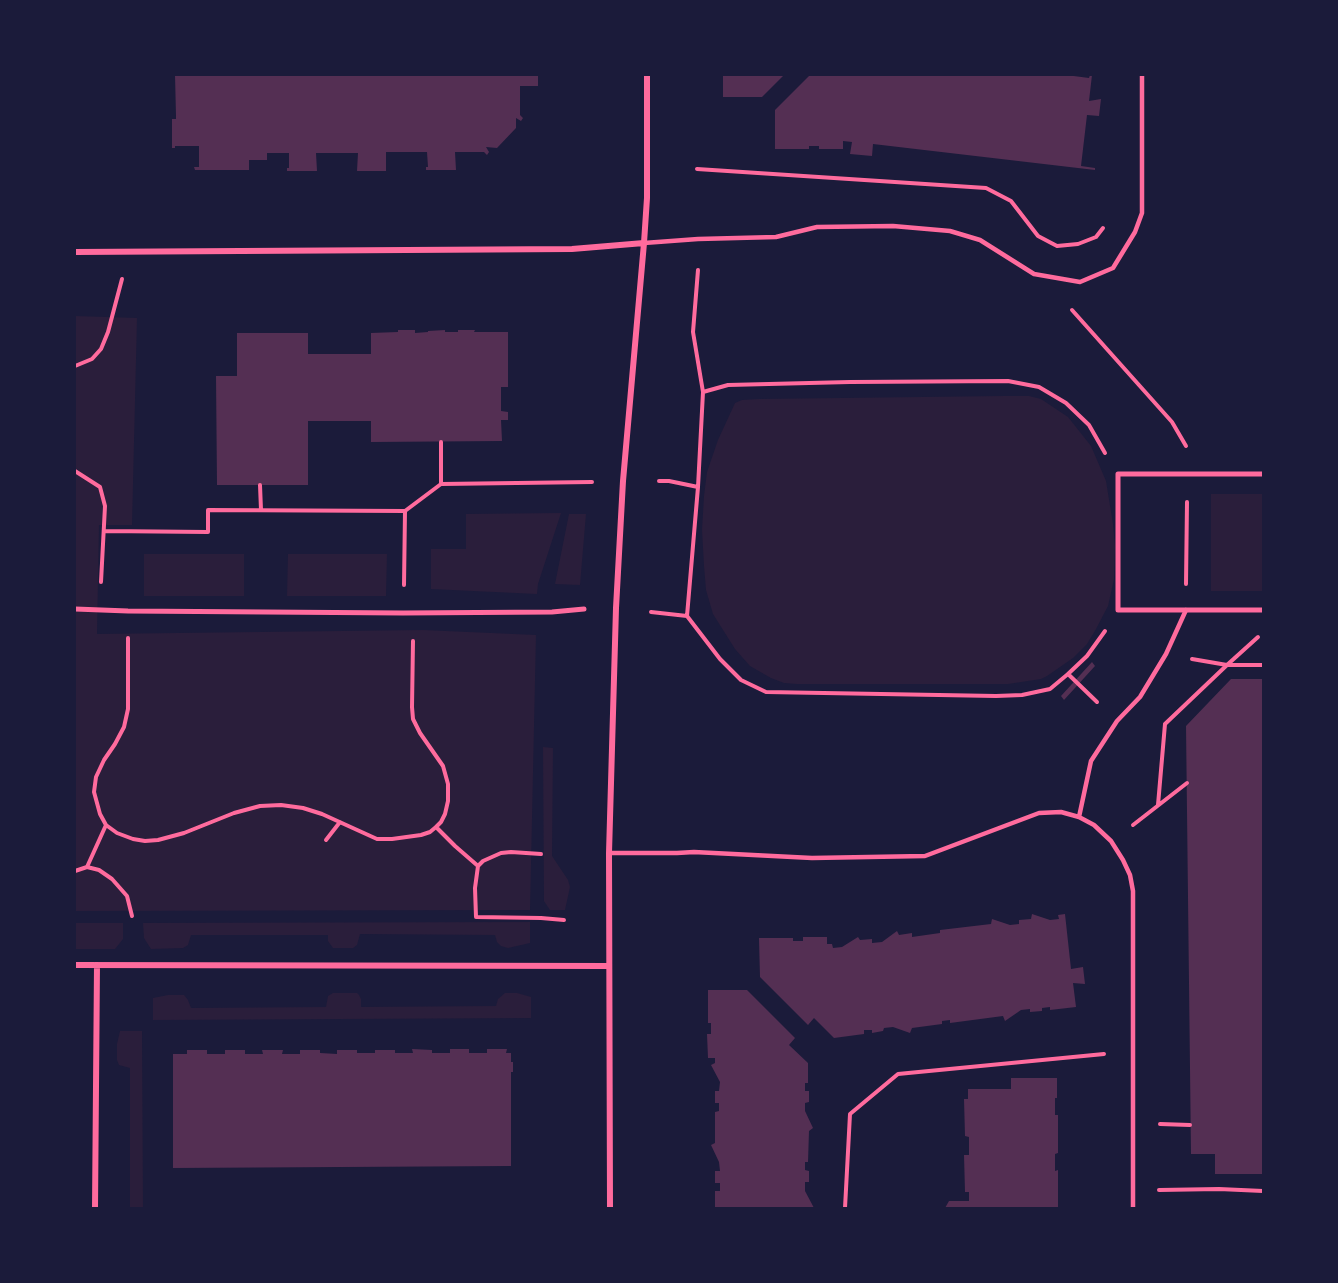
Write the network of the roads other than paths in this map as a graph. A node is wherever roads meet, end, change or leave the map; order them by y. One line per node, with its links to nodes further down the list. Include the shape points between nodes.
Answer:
1 (647, 75): 3 (street)
2 (1142, 75): 3 (lane, via 1142,213 1113,268 1080,282 1034,274 980,240 950,231 893,226 817,227 776,237)
3 (644, 243): 4 (street, via 572,249); 11 (street, via 623,481)
4 (75, 252)
5 (1263, 474): 8 (street, via 1118,474 1118,610)
6 (75, 609): 7 (street, via 403,613)
7 (585, 609)
8 (1186, 610): 9 (street); 10 (lane, via 1140,698 1117,721 1091,761)
9 (1263, 610)
10 (1079, 817): 11 (lane, via 1061,812 1039,813 925,856 812,858); 17 (lane, via 1111,841 1130,875 1133,891)
11 (609, 852): 14 (street)
12 (75, 965): 13 (street)
13 (97, 965): 14 (street); 15 (street)
14 (609, 966): 16 (street)
15 (95, 1208)
16 (610, 1208)
17 (1132, 1208)

